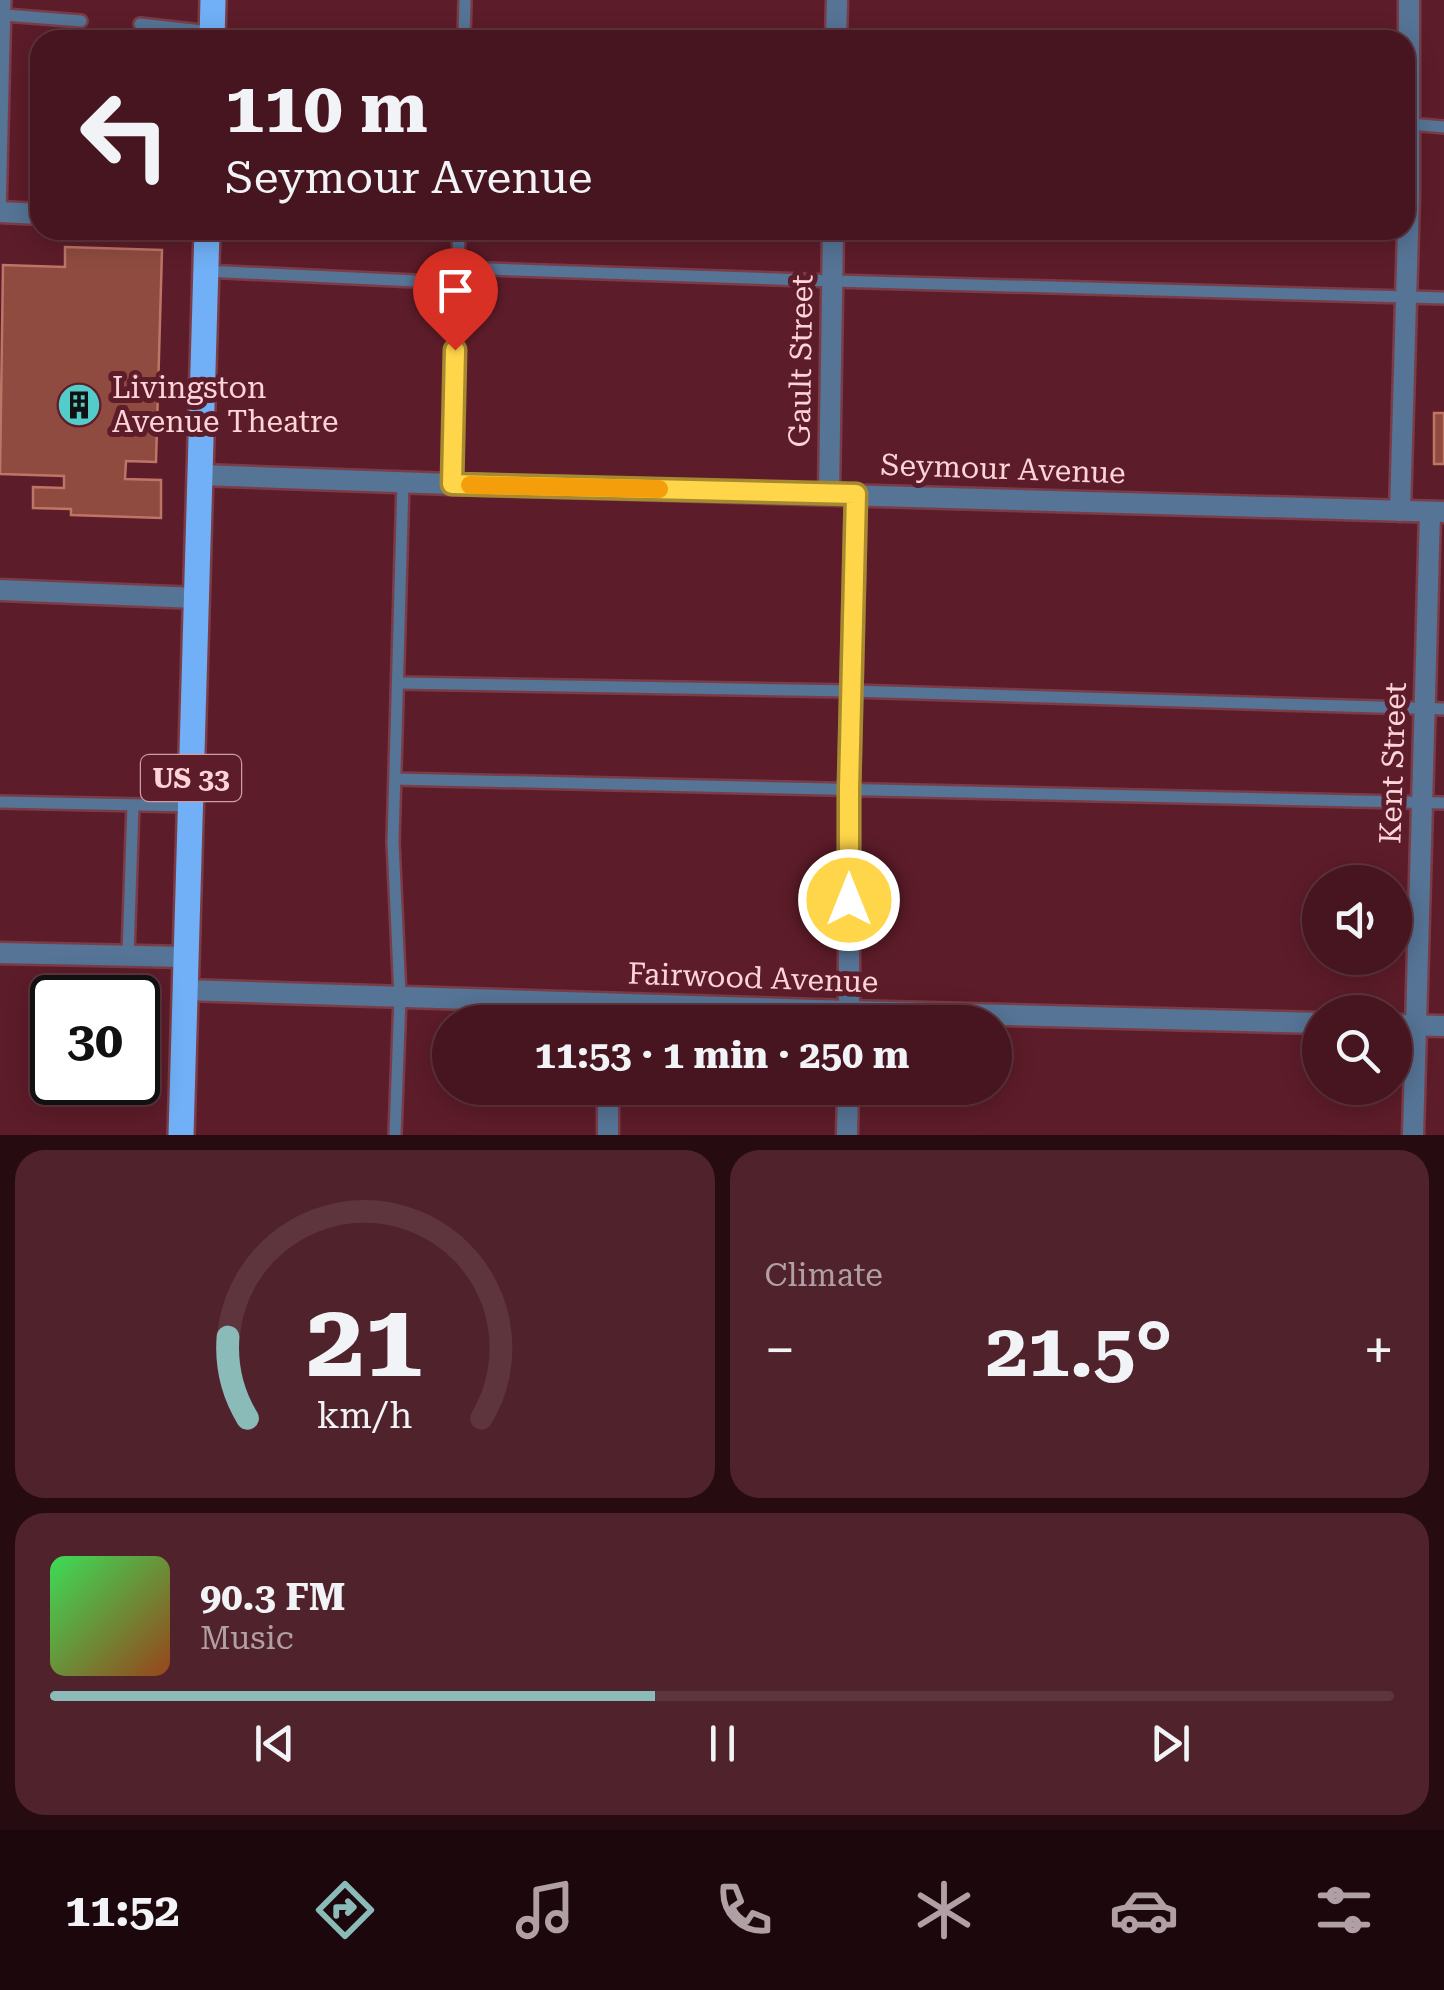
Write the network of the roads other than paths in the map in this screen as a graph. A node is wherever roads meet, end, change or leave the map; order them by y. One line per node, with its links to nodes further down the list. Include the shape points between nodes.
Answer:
1 (6, 0): 7 (lane)
2 (32, 0): 8 (lane)
3 (213, 0): 12 (main road)
4 (465, 0): 13 (lane)
5 (837, 0): 14 (street)
6 (1409, 0): 15 (street)
7 (5, 15): 8 (lane); 16 (lane)
8 (31, 18): 9 (lane)
9 (81, 21)
10 (140, 24): 11 (lane)
11 (176, 30)
12 (212, 30)
13 (464, 30)
14 (836, 30)
15 (1408, 30)
16 (2, 36): 19 (lane)
17 (1415, 124): 18 (lane)
18 (1444, 126)
19 (0, 214): 20 (street)
20 (30, 214)
21 (207, 240): 26 (main road, US 33)
22 (458, 240): 25 (lane)
23 (833, 240): 27 (street, Gault Street)
24 (1407, 240): 29 (street)
25 (458, 268): 27 (lane); 28 (lane)
26 (206, 271): 28 (lane); 31 (main road, US 33)
27 (833, 281): 29 (lane); 34 (street, Gault Street)
28 (457, 283): 33 (lane)
29 (1406, 296): 30 (lane); 36 (street)
30 (1444, 298)
31 (200, 475): 32 (street, Seymour Avenue); 39 (main road, US 33)
32 (403, 482): 33 (street, Seymour Avenue); 40 (lane)
33 (452, 484): 34 (street, Seymour Avenue)
34 (829, 494): 35 (street, Seymour Avenue)
35 (856, 494): 36 (street, Seymour Avenue); 41 (street)
36 (1400, 511): 37 (street, Seymour Avenue)
37 (1437, 512): 42 (street, Kent Street)
38 (0, 590): 39 (street)
39 (197, 598): 49 (main road, US 33)
40 (398, 684): 41 (lane); 43 (lane)
41 (851, 691): 42 (lane); 44 (street)
42 (1434, 708): 46 (street, Kent Street)
43 (395, 779): 44 (lane); 55 (lane)
44 (849, 788): 46 (lane); 57 (street)
45 (0, 802): 48 (lane)
46 (1422, 802): 47 (lane); 54 (street, Kent Street)
47 (1444, 803)
48 (133, 805): 49 (lane); 51 (lane)
49 (190, 806): 52 (main road, US 33)
50 (0, 952): 51 (street)
51 (128, 955): 52 (street)
52 (186, 957): 53 (main road, US 33)
53 (184, 990): 55 (street, Fairwood Avenue); 65 (main road, US 33)
54 (1408, 995)
55 (400, 997): 56 (street, Fairwood Avenue); 66 (lane)
56 (504, 1005)
57 (849, 1005)
58 (1012, 1019): 59 (street, Fairwood Avenue)
59 (1302, 1023)
60 (1412, 1025): 61 (street)
61 (1444, 1026)
62 (608, 1105): 67 (street)
63 (848, 1105): 68 (street)
64 (1411, 1105): 69 (street, Kent Street)
65 (180, 1135)
66 (395, 1135)
67 (608, 1135)
68 (847, 1135)
69 (1413, 1135)

